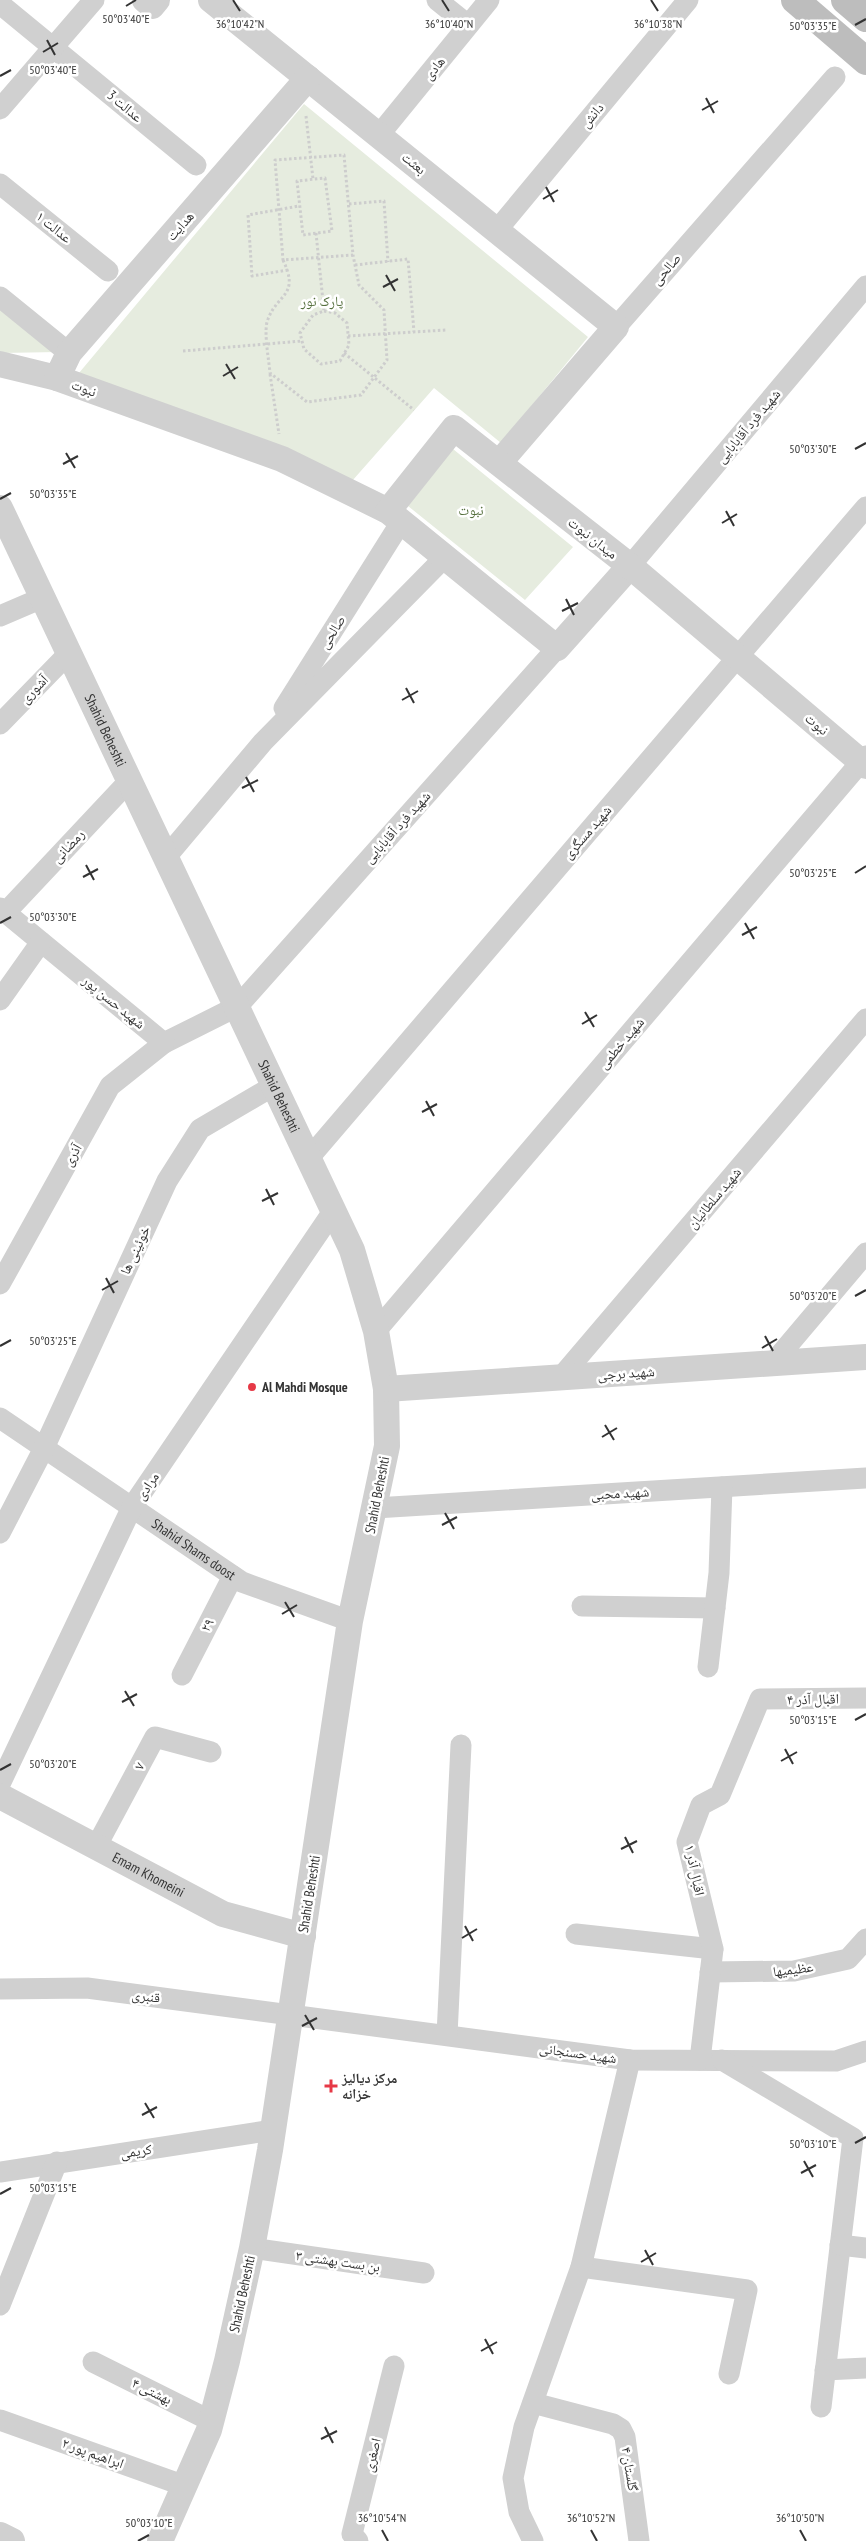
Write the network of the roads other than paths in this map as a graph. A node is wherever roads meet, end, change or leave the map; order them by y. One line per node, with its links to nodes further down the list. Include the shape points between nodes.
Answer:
1 (94, 0): 13 (street)
2 (145, 0): 3 (street, via 152,6)
3 (157, 0)
4 (211, 0): 16 (street, بعثت)
5 (437, 0): 12 (street)
6 (489, 0): 12 (street, هادی)
7 (688, 0): 21 (street, دانش)
8 (795, 0): 14 (main road)
9 (845, 0): 11 (main road)
10 (0, 4): 13 (street, عدالت 3)
11 (866, 18)
12 (468, 25): 18 (street, هادی)
13 (54, 47): 17 (street); 19 (street, عدالت 3)
14 (866, 61)
15 (835, 77): 25 (street, صالحی)
16 (303, 84): 18 (street, بعثت); 26 (street, هدایت)
17 (0, 109)
18 (379, 135): 21 (street, بعثت)
19 (196, 165)
20 (0, 184): 22 (street, عدالت ۱)
21 (497, 230): 25 (street, بعثت)
22 (108, 271)
23 (866, 286): 34 (street, شهید فرد آقابابایی)
24 (0, 297): 26 (street)
25 (616, 327): 29 (street, صالحی)
26 (69, 353): 28 (street, هدایت)
27 (0, 364): 28 (street, نبوت)
28 (57, 378): 31 (street, نبوت, via 282,459)
29 (499, 463): 31 (street, میدان نبوت, via 454,428); 34 (street, میدان نبوت)
30 (866, 507): 39 (street, شهید مسگری)
31 (394, 516): 33 (street); 41 (street, صالحی)
32 (2, 520): 35 (street, Shahid Beheshti)
33 (444, 558): 37 (street); 41 (street, صالحی)
34 (630, 566): 37 (street, میدان نبوت); 39 (street, نبوت)
35 (42, 598): 36 (street); 38 (street, Shahid Beheshti)
36 (0, 616)
37 (557, 648): 48 (street, شهید فرد آقابابایی)
38 (69, 653): 40 (street, آشوری); 43 (street, Shahid Beheshti)
39 (738, 657): 42 (street, نبوت); 52 (street, شهید مسگری)
40 (0, 724)
41 (262, 742): 44 (street, صالحی)
42 (864, 761): 56 (street, شهید خطمی)
43 (130, 780): 44 (street, Shahid Beheshti); 45 (street, رمضانی)
44 (167, 856): 48 (street, Shahid Beheshti)
45 (3, 910): 46 (street, شهید حسن پور)
46 (41, 942): 47 (street); 50 (street, شهید حسن پور)
47 (0, 1000)
48 (238, 1006): 50 (street); 51 (street, Shahid Beheshti)
49 (866, 1019): 59 (street, شهید سلطانیان)
50 (164, 1043): 55 (street, آذری, via 110,1086)
51 (275, 1085): 52 (street, Shahid Beheshti); 62 (street, خوئینی ها, via 200,1129 190,1144 167,1181)
52 (309, 1158): 53 (street, Shahid Beheshti)
53 (334, 1210): 56 (street, Shahid Beheshti, via 352,1250); 65 (street, مرادی)
54 (866, 1253): 58 (street)
55 (0, 1284)
56 (376, 1331): 60 (street, Shahid Beheshti)
57 (866, 1357): 58 (street, شهید برجی)
58 (773, 1363): 59 (street, شهید برجی)
59 (561, 1377): 60 (street, شهید برجی)
60 (386, 1389): 66 (street, Shahid Beheshti, via 387,1446)
61 (0, 1418): 62 (street, Shahid Shams doost)
62 (44, 1448): 65 (street, Shahid Shams doost); 67 (street, خوئینی ها)
63 (865, 1476): 64 (street, شهید محبی)
64 (722, 1487): 66 (street, شهید محبی); 70 (street)
65 (132, 1507): 68 (street, Shahid Shams doost); 78 (street, مرادی)
66 (375, 1508): 71 (street, Shahid Beheshti)
67 (0, 1533)
68 (233, 1576): 71 (street, Shahid Shams doost); 73 (street, ۲۹)
69 (582, 1606): 70 (street)
70 (715, 1608): 72 (street)
71 (350, 1621): 82 (street, Shahid Beheshti)
72 (708, 1667)
73 (182, 1675)
74 (866, 1698): 75 (street, اقبال آذر ۴)
75 (760, 1700): 84 (street, اقبال آذر ۱, via 720,1795 701,1805 686,1842)
76 (461, 1746): 88 (street)
77 (211, 1752): 80 (street, ۷, via 154,1737)
78 (0, 1784)
79 (0, 1796): 80 (street, Emam Khomeini)
80 (96, 1847): 82 (street, Emam Khomeini, via 223,1914)
81 (576, 1934): 84 (street)
82 (303, 1936): 87 (street, Shahid Beheshti)
83 (866, 1939): 85 (street, عظیمیها, via 848,1959 794,1972)
84 (713, 1949): 85 (street, اقبال آذر ۱)
85 (710, 1972): 91 (street, اقبال آذر ۱)
86 (0, 1989): 87 (street, قنبری, via 87,1988)
87 (291, 2014): 88 (street, شهید حسنجانی); 93 (street, Shahid Beheshti)
88 (447, 2035): 90 (street, شهید حسنجانی)
89 (866, 2051): 92 (street, شهید حسنجانی, via 836,2061)
90 (630, 2060): 91 (street, شهید حسنجانی); 99 (street)
91 (700, 2060): 92 (street, شهید حسنجانی)
92 (722, 2060): 96 (street, via 853,2138)
93 (273, 2130): 94 (street, کریمی); 97 (street, Shahid Beheshti)
94 (58, 2162): 95 (street, کریمی); 101 (street)
95 (0, 2172)
96 (840, 2245): 98 (street); 105 (street)
97 (252, 2248): 100 (street, بن بست بهشتی ۳); 110 (street, Shahid Beheshti)
98 (866, 2248)
99 (581, 2267): 106 (street, via 747,2290); 107 (street)
100 (424, 2273)
101 (0, 2305)
102 (93, 2362): 110 (street, بهشتی ۴)
103 (394, 2366): 113 (street, اصغری, via 352,2534)
104 (866, 2368): 105 (street)
105 (825, 2370): 108 (street)
106 (729, 2374)
107 (533, 2403): 114 (street, via 524,2427 513,2478 519,2512); 115 (street, گلستان ۴, via 613,2424 621,2429 625,2437)
108 (821, 2407)
109 (0, 2420): 111 (street, ابراهیم پور ۲)
110 (211, 2420): 111 (street, Shahid Beheshti)
111 (185, 2486): 112 (street, Shahid Beheshti)
112 (160, 2541)
113 (358, 2541)
114 (533, 2541)
115 (639, 2541)

